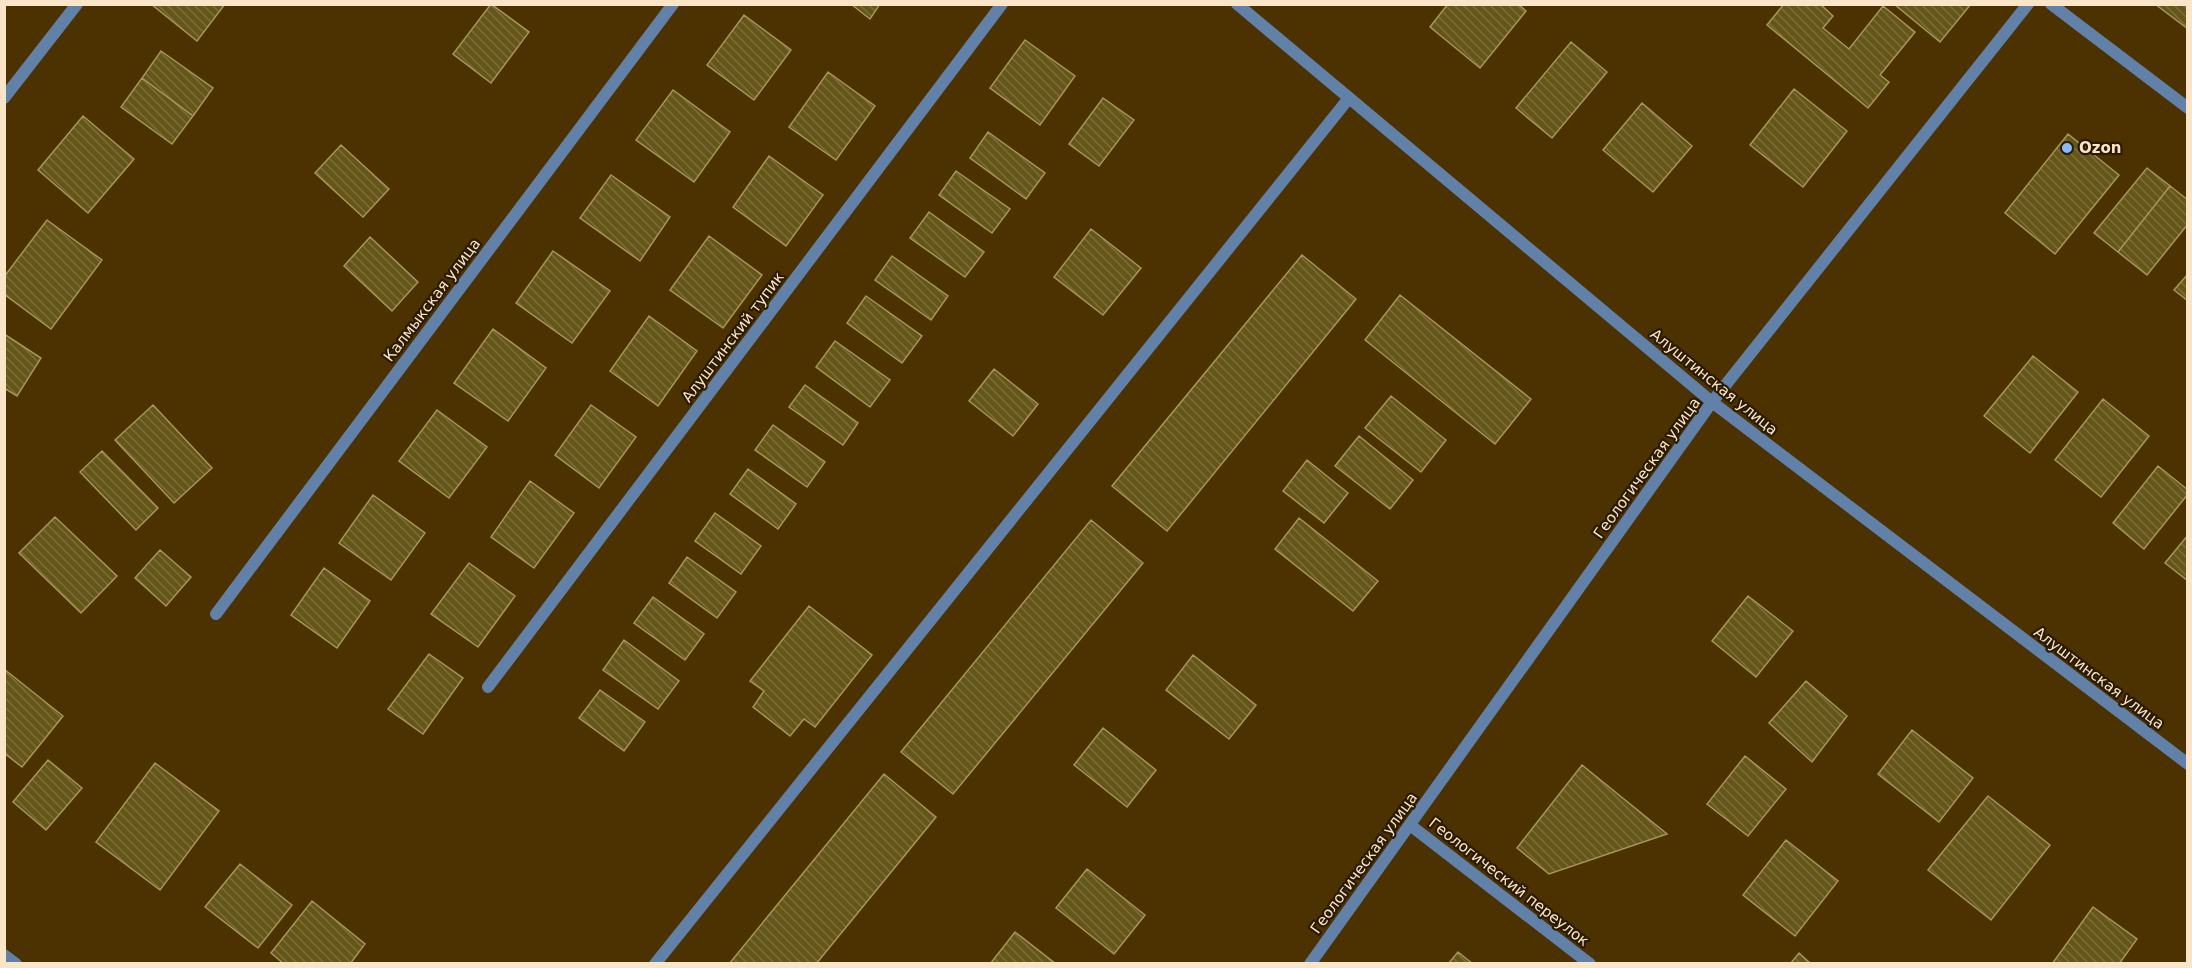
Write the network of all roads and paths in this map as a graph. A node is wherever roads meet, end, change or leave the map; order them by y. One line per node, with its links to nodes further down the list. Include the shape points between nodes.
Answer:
1 (77, 4): 8 (street)
2 (673, 4): 11 (street, Калмыкская улица)
3 (1002, 4): 12 (street, Алуштинский тупик)
4 (1237, 4): 7 (street, Алуштинская улица)
5 (2028, 4): 10 (street, Геологическая улица)
6 (2051, 4): 9 (street)
7 (1349, 98): 10 (street, Алуштинская улица); 17 (street)
8 (4, 99)
9 (2187, 108)
10 (1712, 402): 13 (street, Алуштинская улица); 14 (street, Геологическая улица)
11 (216, 614)
12 (488, 687)
13 (2187, 764)
14 (1410, 825): 18 (street, Геологическая улица); 19 (street, Геологический переулок)
15 (4, 955): 16 (street)
16 (16, 963)
17 (656, 963)
18 (1310, 963)
19 (1590, 963)

